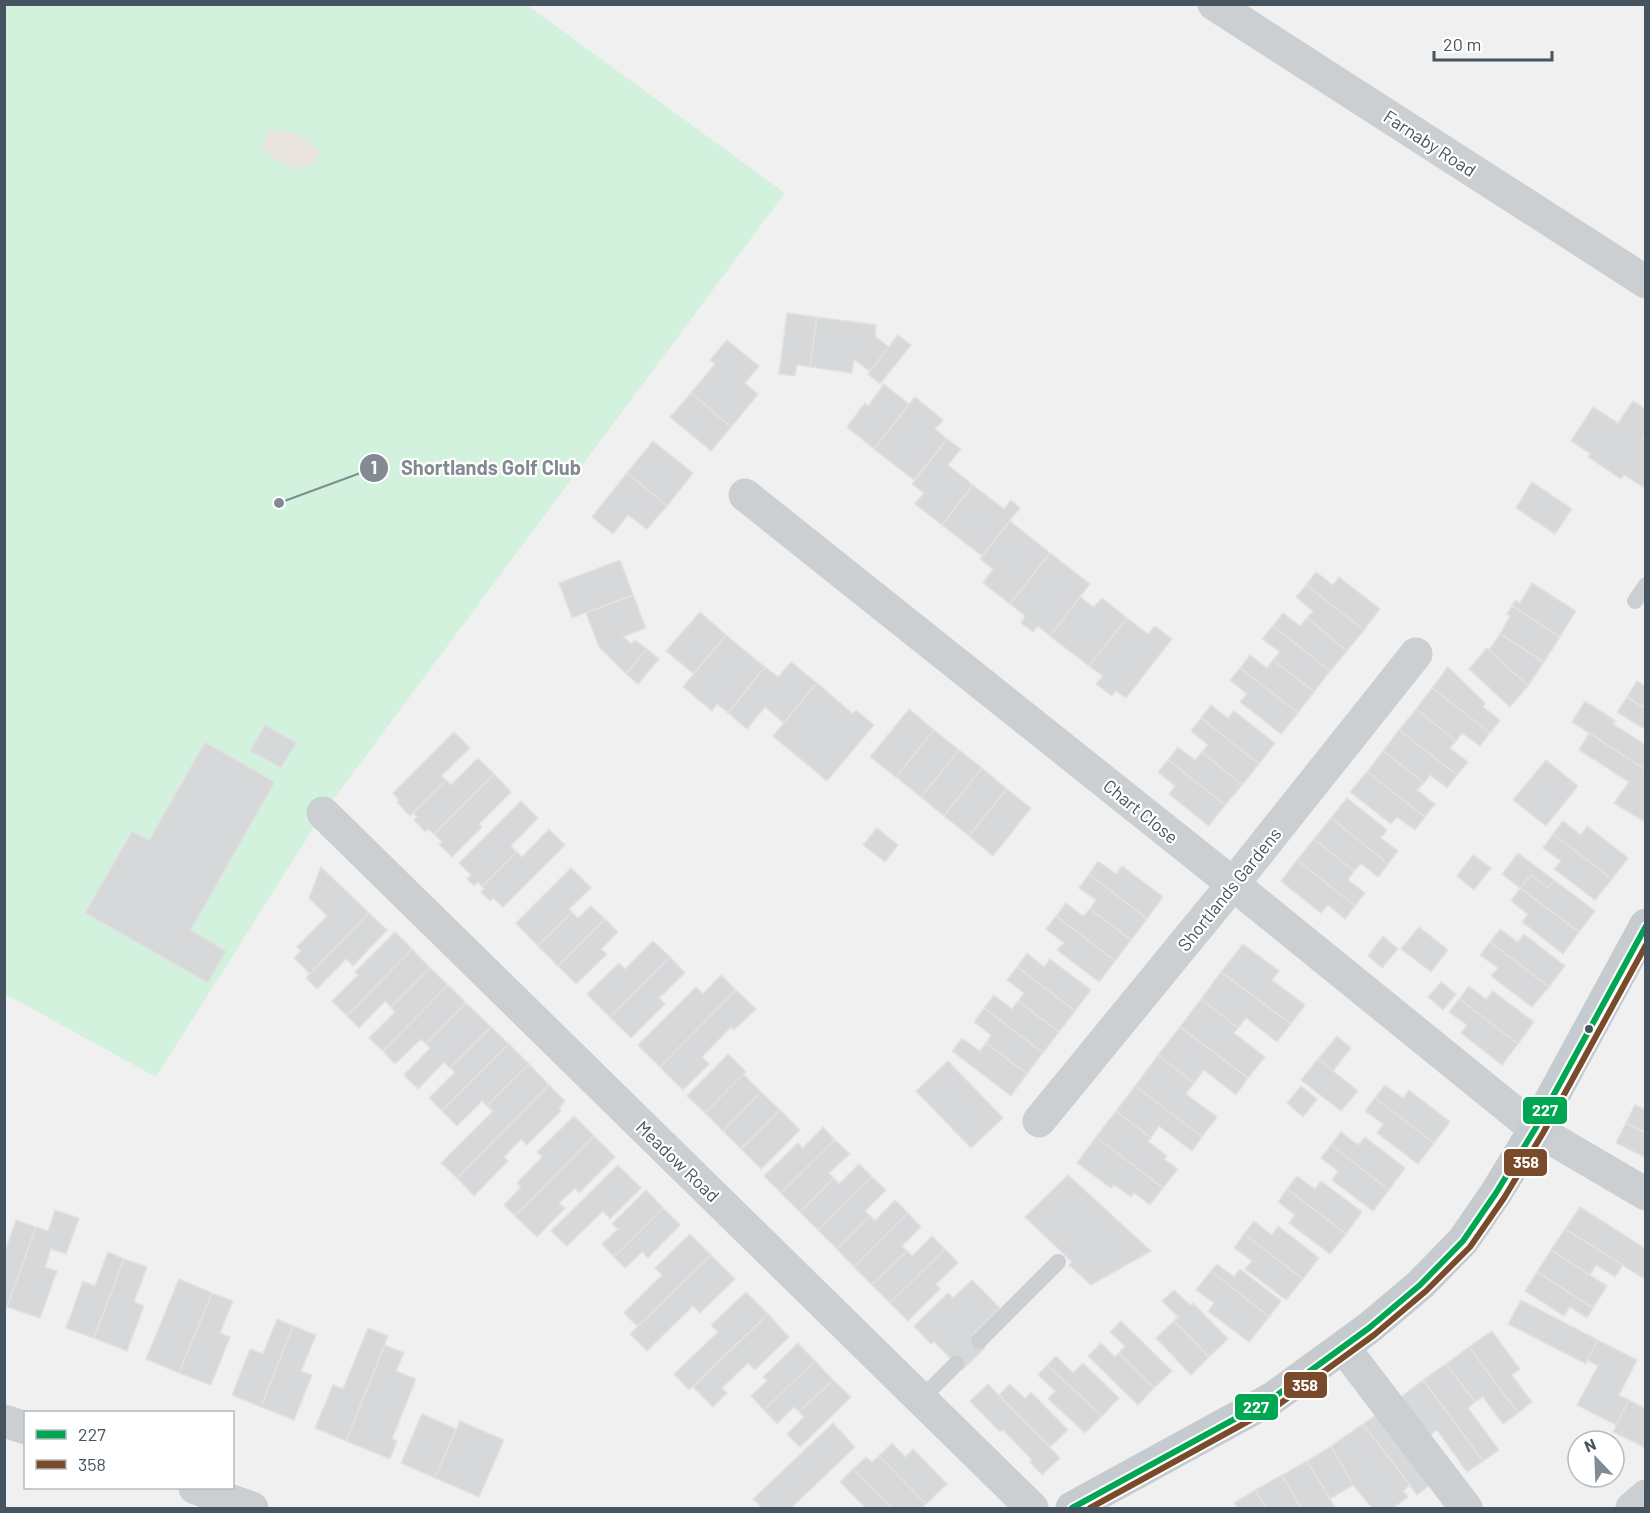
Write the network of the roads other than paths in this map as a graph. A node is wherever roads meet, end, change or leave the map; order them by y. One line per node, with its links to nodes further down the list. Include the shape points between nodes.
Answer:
1 (1214, 4): 2 (street, Farnaby Road)
2 (1646, 282)
3 (745, 495): 8 (street, Chart Close)
4 (1646, 585): 5 (lane)
5 (1635, 601)
6 (1416, 654): 8 (street, Shortlands Gardens)
7 (323, 813): 17 (street, Meadow Road)
8 (1233, 884): 10 (street, Shortlands Gardens); 11 (street, Chart Close)
9 (1646, 925): 11 (main road)
10 (1039, 1121)
11 (1535, 1129): 12 (street, Chart Close); 15 (main road, via 1462,1241 1419,1285)
12 (1646, 1194)
13 (1058, 1262): 14 (lane)
14 (979, 1341)
15 (1344, 1348): 24 (main road, via 1273,1398); 25 (street)
16 (956, 1364): 17 (lane)
17 (921, 1399): 23 (street, Meadow Road)
18 (4, 1421): 19 (street)
19 (24, 1427)
20 (198, 1489): 22 (street)
21 (1646, 1496): 26 (street)
22 (252, 1509)
23 (1032, 1509)
24 (1072, 1509)
25 (1466, 1509)
26 (1632, 1509)

